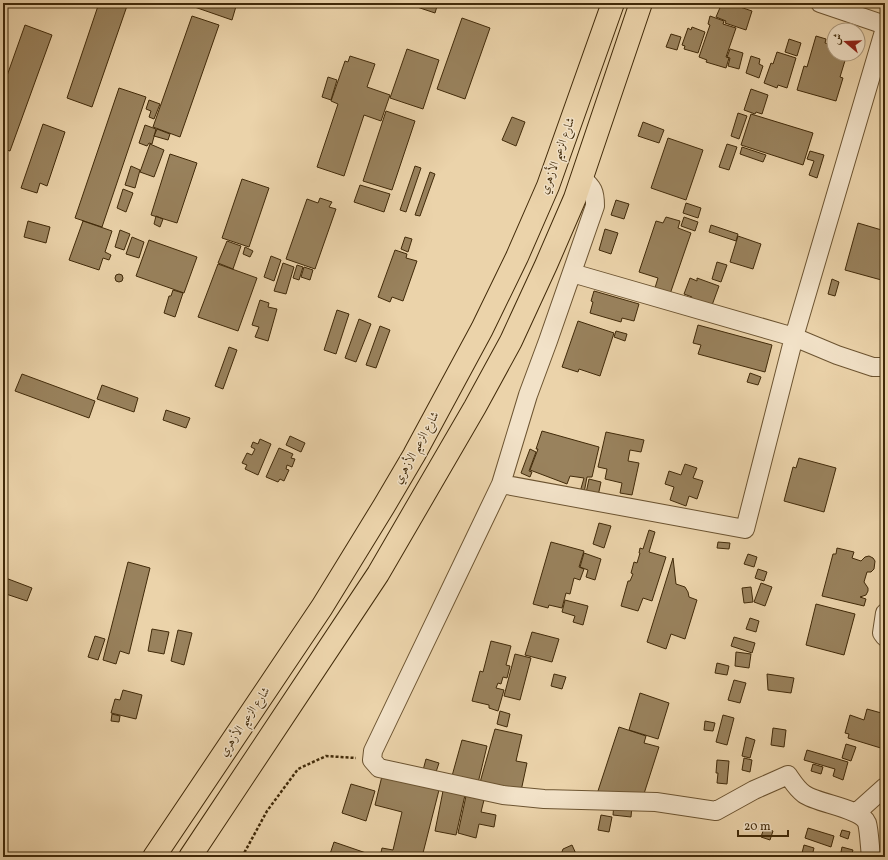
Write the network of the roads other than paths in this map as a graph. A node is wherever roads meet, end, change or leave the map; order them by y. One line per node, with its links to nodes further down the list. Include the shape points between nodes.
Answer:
1 (612, 3): 15 (main road, شارع الزعيم الأزهري, via 548,186 482,329 406,467 322,608)
2 (641, 3): 6 (main road)
3 (820, 3): 4 (street)
4 (885, 25)
5 (885, 28): 8 (street)
6 (582, 178): 7 (street, via 595,194 595,206); 16 (main road, via 511,341 409,522 378,574)
7 (572, 273): 8 (street); 10 (street, via 528,395)
8 (794, 337): 9 (street, via 837,355); 10 (street, via 745,529)
9 (885, 367)
10 (501, 484): 14 (street, via 372,751 372,760 379,768 503,795 544,799 656,802 716,811 788,774 795,786 805,794 818,801)
11 (885, 613): 12 (street)
12 (884, 635)
13 (885, 787): 14 (street)
14 (856, 813): 17 (street, via 867,823)
15 (154, 857)
16 (190, 857)
17 (871, 857)

